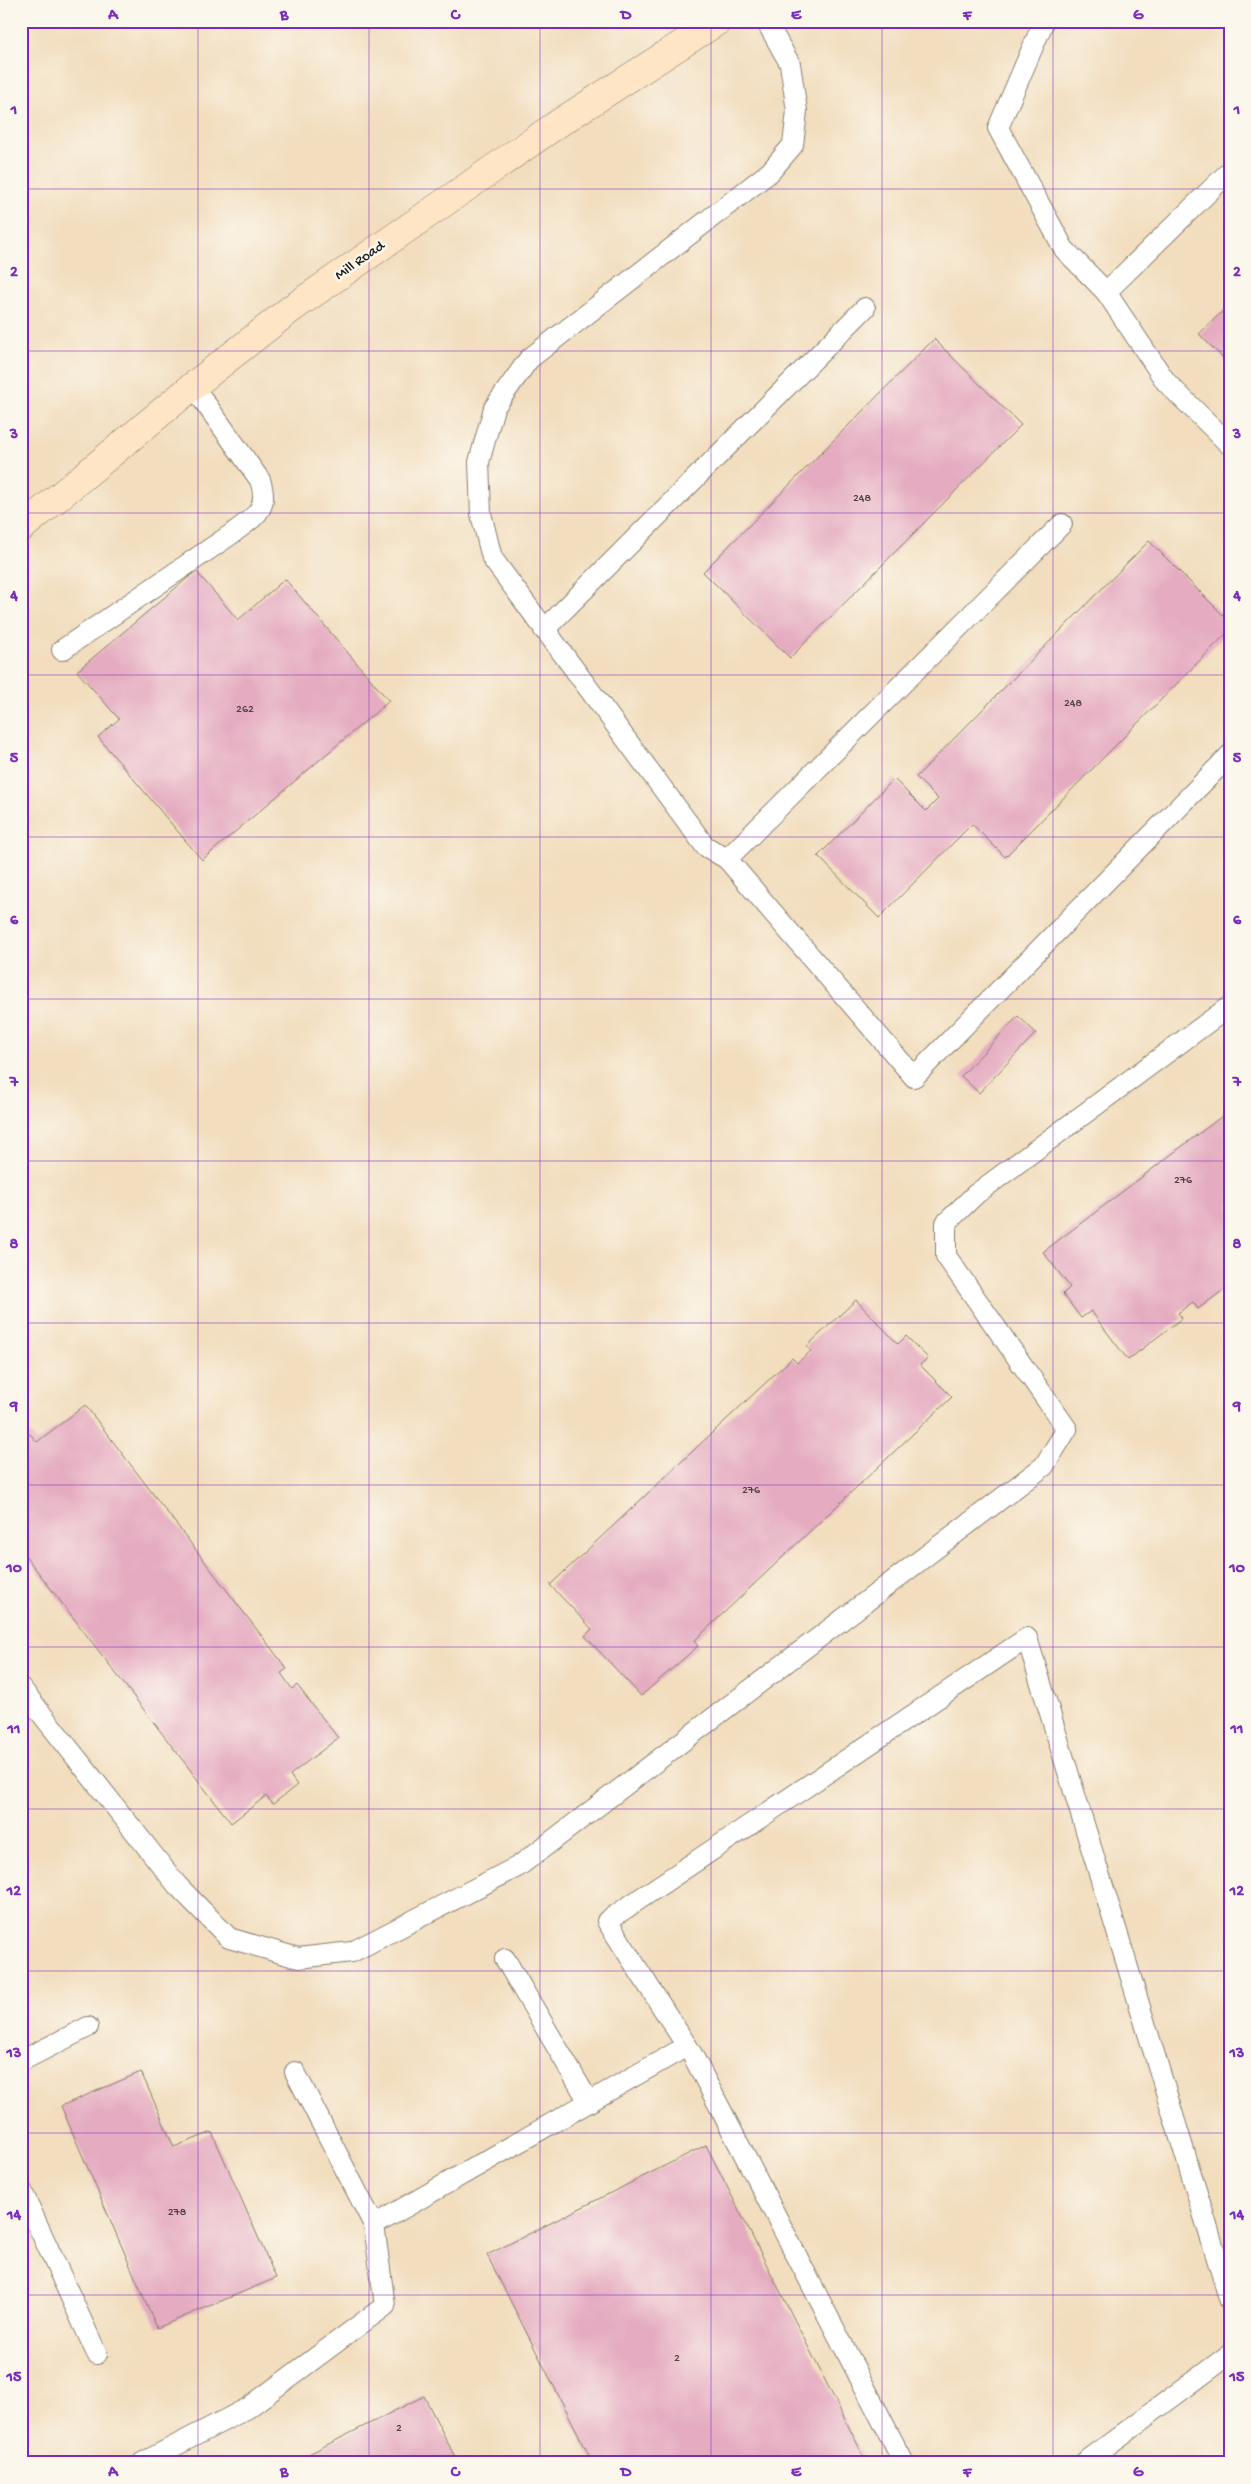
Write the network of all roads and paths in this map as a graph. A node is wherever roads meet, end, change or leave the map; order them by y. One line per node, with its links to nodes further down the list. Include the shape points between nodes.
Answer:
1 (718, 21): 7 (main road, Mill Road, via 494,168 292,309)
2 (766, 21): 11 (lane, via 790,64 797,111 793,145 770,172 529,359 494,408 479,462 480,514 492,558)
3 (1044, 21): 5 (lane, via 998,128 1064,249)
4 (1230, 171): 5 (lane)
5 (1106, 292): 8 (lane, via 1166,382)
6 (865, 308): 11 (lane)
7 (193, 386): 10 (main road, Mill Road); 12 (lane, via 260,480 265,495 260,512)
8 (1230, 445)
9 (1062, 524): 14 (lane)
10 (21, 528)
11 (544, 630): 14 (lane, via 705,846)
12 (62, 650)
13 (1230, 755): 14 (lane, via 914,1077)
14 (727, 860)
15 (1230, 1006): 16 (lane, via 976,1194 946,1223 946,1256 1067,1429 1044,1466 519,1866 352,1952 298,1958 229,1938 177,1885)
16 (21, 1688)
17 (505, 1959): 22 (lane)
18 (88, 2027): 20 (lane)
19 (687, 2046): 22 (lane); 25 (lane, via 607,1921 1027,1638); 29 (lane)
20 (21, 2061)
21 (295, 2072): 24 (lane)
22 (589, 2102): 24 (lane)
23 (21, 2189): 26 (lane)
24 (374, 2225): 28 (lane, via 385,2306 248,2408)
25 (1230, 2301)
26 (97, 2354)
27 (1230, 2354): 30 (lane)
28 (142, 2463)
29 (904, 2463)
30 (1084, 2463)

